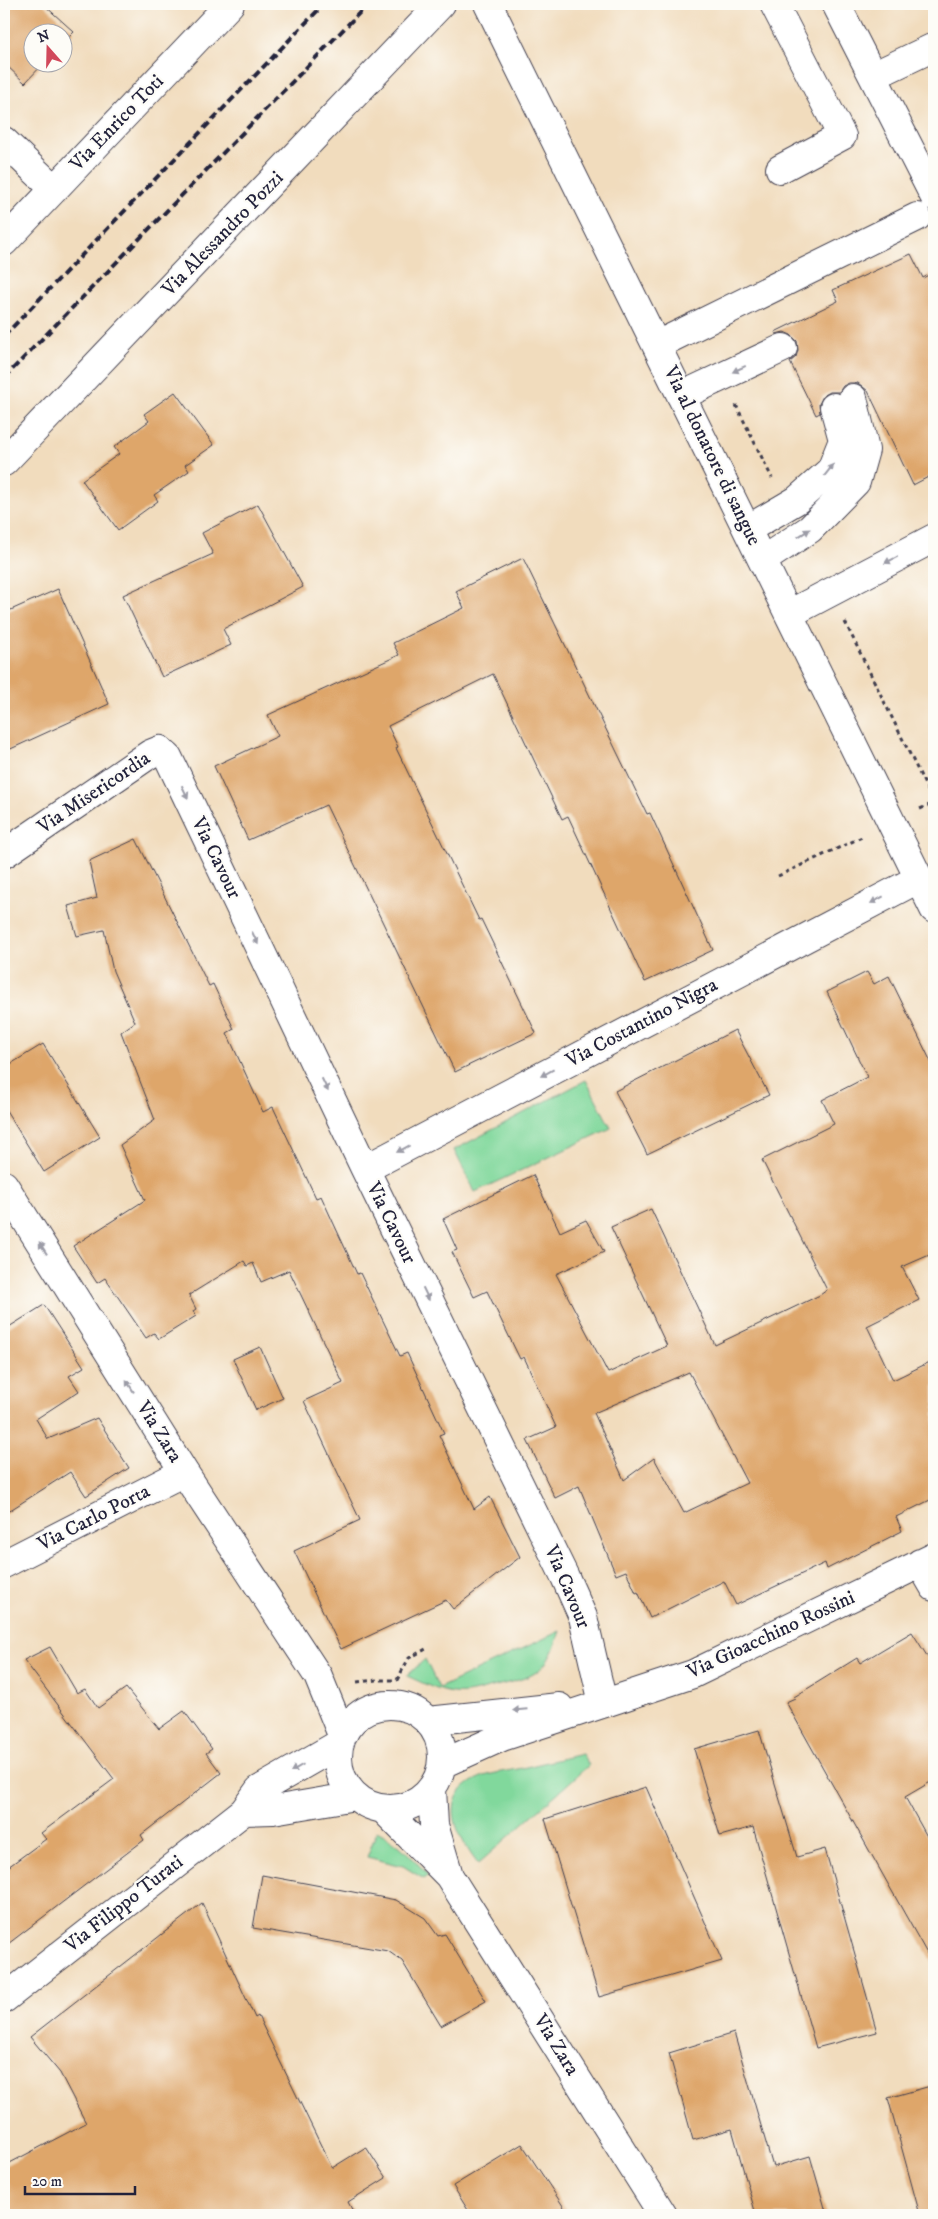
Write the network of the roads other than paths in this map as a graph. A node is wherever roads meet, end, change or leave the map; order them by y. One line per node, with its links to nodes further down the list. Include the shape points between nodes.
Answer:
1 (230, 4): 10 (street, Via Enrico Toti)
2 (441, 4): 17 (street, Via Alessandro Pozzi)
3 (488, 4): 14 (street, Via al donatore di sangue)
4 (774, 4): 9 (street, via 842,136)
5 (836, 4): 7 (street)
6 (934, 47): 7 (street)
7 (873, 76): 11 (street)
8 (4, 141): 10 (street)
9 (780, 169)
10 (54, 189): 13 (street, Via Enrico Toti)
11 (934, 196)
12 (917, 217): 14 (street)
13 (4, 242)
14 (657, 345): 16 (street, Via al donatore di sangue)
15 (783, 348): 16 (street, one-way to 16)
16 (681, 396): 18 (street, Via al donatore di sangue)
17 (4, 462)
18 (748, 529): 20 (street, Via al donatore di sangue); 20 (street, via 797,500 831,470 843,440 844,402 865,450 856,482 810,529)
19 (934, 538): 21 (street, one-way to 21)
20 (763, 560): 21 (street, Via al donatore di sangue)
21 (789, 614): 24 (street, Via al donatore di sangue)
22 (160, 750): 23 (street, Via Misericordia); 26 (street, Via Cavour, one-way to 26, via 168,757)
23 (4, 854)
24 (920, 878): 25 (street, Via al donatore di sangue); 26 (street, Via Costantino Nigra, one-way to 26)
25 (934, 909)
26 (365, 1168): 33 (street, Via Cavour, one-way to 33, via 565,1577 583,1618)
27 (4, 1185): 28 (street, Via Zara, one-way to 27)
28 (184, 1472): 30 (street, Via Carlo Porta); 32 (street, Via Zara)
29 (927, 1560): 31 (street); 33 (street, Via Gioacchino Rossini, via 693,1674)
30 (4, 1564)
31 (934, 1587)
32 (318, 1676): 34 (street, Via Zara); 36 (street, Via Zara)
33 (603, 1703): 35 (street, Via Gioacchino Rossini, one-way to 35); 37 (street, Via Gioacchino Rossini, via 502,1737)
34 (369, 1708): 35 (street, via 396,1705 413,1710); 36 (street, via 354,1719)
35 (428, 1721): 37 (street, via 442,1745)
36 (340, 1739): 39 (street, via 337,1753 339,1771); 41 (street, Via Filippo Turati, one-way to 41, via 259,1790)
37 (442, 1764): 38 (street)
38 (432, 1789): 40 (street, via 410,1806); 42 (street, Via Zara, via 434,1825)
39 (355, 1796): 40 (street, via 365,1804); 41 (street, via 273,1810)
40 (383, 1809): 42 (street, Via Zara)
41 (244, 1811): 43 (street, Via Filippo Turati)
42 (449, 1876): 44 (street, Via Zara)
43 (4, 1999)
44 (663, 2215)

